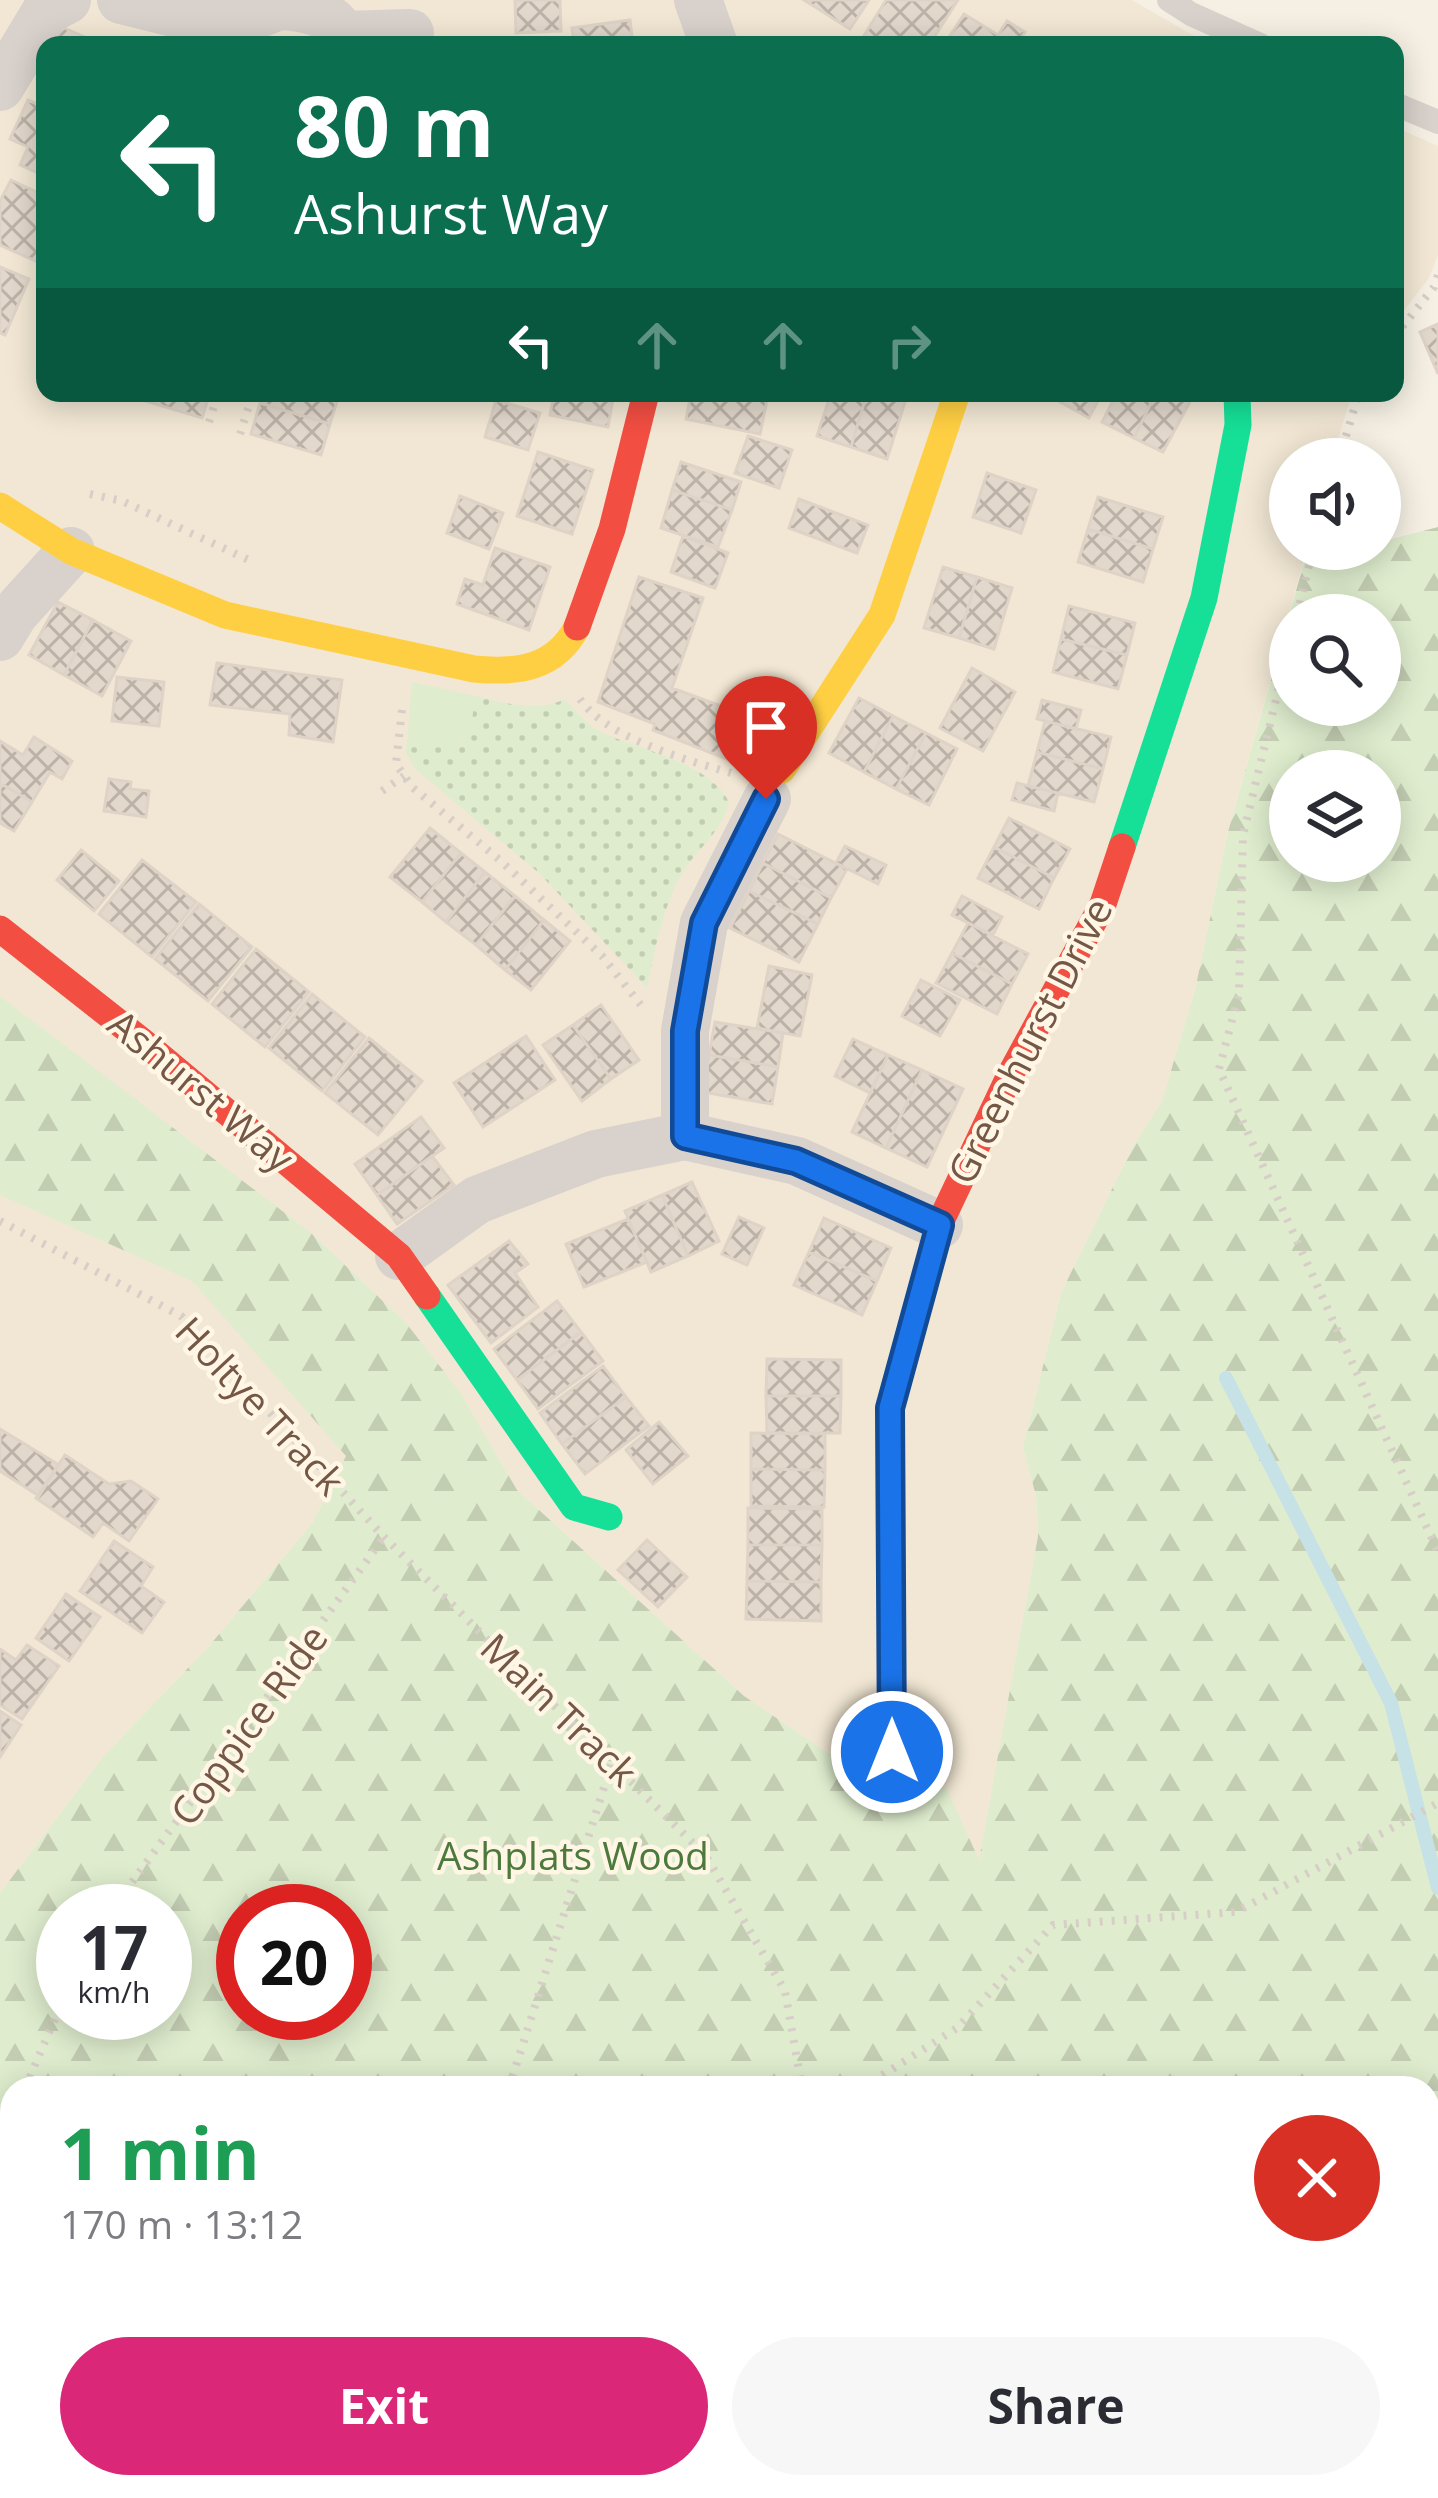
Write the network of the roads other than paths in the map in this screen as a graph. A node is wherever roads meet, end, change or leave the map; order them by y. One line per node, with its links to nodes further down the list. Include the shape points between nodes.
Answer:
1 (121, 0): 4 (street, via 236,23)
2 (698, 0): 9 (street)
3 (1169, 0): 10 (lane)
4 (280, 3): 7 (street, via 307,7)
5 (49, 4): 11 (street)
6 (410, 33): 8 (street)
7 (341, 36)
8 (382, 36)
9 (711, 36)
10 (1240, 36)
11 (0, 87)
12 (1404, 108): 13 (lane)
13 (1438, 122)
14 (644, 402): 18 (street, via 567,646 516,673 225,615)
15 (954, 402): 20 (street, via 882,615)
16 (1237, 402): 23 (street, Greenhurst Drive, via 1204,598 1103,904)
17 (0, 506): 18 (street)
18 (71, 551): 19 (street)
19 (0, 637)
20 (759, 780): 22 (street, via 704,923 685,1031)
21 (0, 929): 24 (street, Ashurst Way)
22 (685, 1136): 23 (street, via 796,1161); 24 (street, via 596,1154 477,1200)
23 (940, 1225): 26 (street, Greenhurst Drive, via 890,1408)
24 (399, 1256): 25 (street, Ashurst Way, via 574,1507)
25 (609, 1517)
26 (892, 1699): 27 (lane)
27 (892, 1752)

